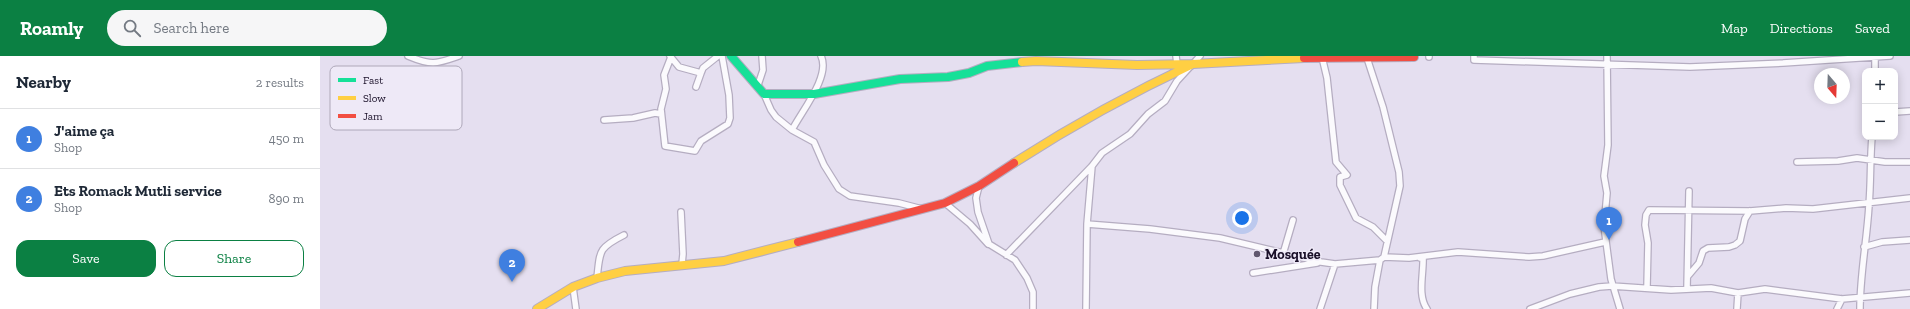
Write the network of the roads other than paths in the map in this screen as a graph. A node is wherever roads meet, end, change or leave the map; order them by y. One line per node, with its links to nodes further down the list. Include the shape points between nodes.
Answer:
1 (408, 56): 2 (street, via 435,64)
2 (459, 56)
3 (718, 56): 24 (street, via 703,68)
4 (722, 56): 31 (street, via 730,103 730,118 725,127 701,141 692,152 665,146)
5 (731, 56): 25 (street)
6 (762, 56): 25 (street)
7 (821, 56): 28 (street, via 824,68)
8 (1200, 56): 21 (street)
9 (1474, 56): 19 (street, via 1474,60)
10 (1607, 56): 22 (street)
11 (1890, 56): 16 (street)
12 (670, 57): 24 (street, via 679,66); 31 (street, via 664,75 666,89)
13 (1322, 57): 14 (street); 21 (street); 52 (street, via 1327,78 1336,162 1347,175 1340,177 1340,185 1356,218 1373,227)
14 (1354, 57): 17 (street)
15 (1414, 57): 17 (street)
16 (1875, 57): 18 (street); 23 (street)
17 (1367, 58): 52 (street, via 1399,168 1400,186)
18 (1832, 58): 22 (street, via 1690,67)
19 (1517, 59): 22 (street)
20 (1176, 60): 21 (street); 28 (street, via 1137,65 1036,61 987,66 948,77 900,79)
21 (1193, 64): 38 (street, via 1177,81 1165,101 1148,114 1130,134 1102,153); 39 (street, via 1128,95 1065,130)
22 (1607, 64): 53 (street)
23 (1875, 68)
24 (701, 73): 26 (street)
25 (758, 85): 27 (street)
26 (696, 86)
27 (764, 94): 28 (street); 33 (street, via 771,110)
28 (814, 94): 33 (street)
29 (1898, 112): 30 (street)
30 (1910, 112)
31 (661, 114): 32 (street)
32 (604, 120)
33 (792, 130): 44 (street, via 814,142 831,176 839,189 846,194)
34 (1872, 140): 35 (street)
35 (1870, 159): 36 (street); 37 (street); 43 (street)
36 (1797, 162)
37 (1910, 162)
38 (1092, 166): 49 (street); 57 (street)
39 (979, 186): 42 (street); 54 (street, via 976,198 978,212)
40 (1689, 191): 45 (street)
41 (1910, 198): 43 (street)
42 (945, 202): 44 (street); 54 (street)
43 (1869, 204): 46 (street); 55 (street)
44 (925, 210): 61 (street, via 876,220 724,260)
45 (1689, 210): 46 (street); 64 (street); 68 (street, via 1649,210 1646,215)
46 (1750, 211): 64 (street, via 1745,219 1740,241 1729,247 1708,248)
47 (681, 212): 61 (street)
48 (1294, 220): 56 (street)
49 (1087, 224): 56 (street, via 1220,238); 77 (street)
50 (624, 236): 65 (street, via 602,248)
51 (1910, 240): 55 (street, via 1882,242)
52 (1387, 241): 58 (street)
53 (1605, 242): 59 (street, via 1543,256 1458,252); 66 (street)
54 (989, 244): 57 (street)
55 (1864, 247): 72 (street)
56 (1283, 254): 60 (street)
57 (1006, 255): 76 (street, via 1015,260 1028,278 1033,292)
58 (1382, 258): 59 (street); 62 (street); 79 (street, via 1375,287)
59 (1410, 258): 80 (street, via 1423,257 1422,294)
60 (1321, 262): 62 (street); 63 (street)
61 (682, 264): 65 (street, via 625,271)
62 (1335, 264): 78 (street)
63 (1253, 273)
64 (1688, 276): 69 (street)
65 (597, 278): 67 (street)
66 (1612, 286): 68 (street); 81 (street, via 1599,286 1570,294); 82 (street)
67 (573, 287): 74 (street); 75 (street)
68 (1647, 287): 69 (street, via 1671,290)
69 (1688, 288): 70 (street, via 1711,288)
70 (1738, 293): 73 (street, via 1765,289); 83 (street)
71 (1910, 293): 72 (street)
72 (1860, 298): 73 (street); 85 (street)
73 (1842, 299): 84 (street)
74 (537, 309)
75 (576, 309)
76 (1033, 309)
77 (1086, 309)
78 (1320, 309)
79 (1374, 309)
80 (1427, 309)
81 (1530, 309)
82 (1620, 309)
83 (1737, 309)
84 (1837, 309)
85 (1860, 309)

